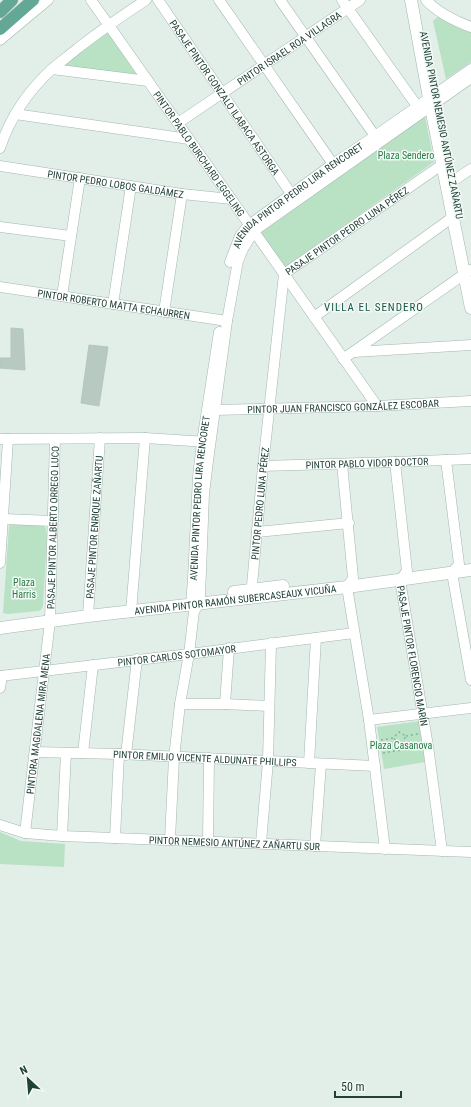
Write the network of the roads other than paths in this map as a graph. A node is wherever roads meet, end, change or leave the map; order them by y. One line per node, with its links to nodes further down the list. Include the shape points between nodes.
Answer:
1 (12, 0): 14 (main road)
2 (33, 0): 15 (main road)
3 (48, 0): 21 (street)
4 (91, 0): 17 (street, PINTOR PABLO BURCHARD EGGELING)
5 (146, 0): 17 (street)
6 (158, 0): 27 (street, PASAJE PINTOR GONZALO ILABACA ASTORGA)
7 (219, 0): 22 (street)
8 (280, 0): 20 (street)
9 (360, 0): 13 (street, PINTOR ISRAEL ROA VILLAGRA)
10 (411, 0): 28 (street, AVENIDA PINTOR NEMESIO ANTÚNEZ ZAÑARTU)
11 (417, 0): 28 (street, AVENIDA PINTOR NEMESIO ANTÚNEZ ZAÑARTU)
12 (426, 0): 18 (street, via 432,7)
13 (345, 4): 20 (street, PINTOR ISRAEL ROA VILLAGRA); 29 (street)
14 (0, 12)
15 (18, 13): 16 (main road); 19 (main road)
16 (0, 20)
17 (109, 24): 23 (street); 26 (street, PINTOR PABLO BURCHARD EGGELING)
18 (471, 27)
19 (0, 29)
20 (306, 37): 22 (street, PINTOR ISRAEL ROA VILLAGRA); 32 (street)
21 (0, 40)
22 (264, 65): 27 (street, PINTOR ISRAEL ROA VILLAGRA); 35 (street)
23 (52, 69): 26 (street); 30 (street)
24 (471, 69): 28 (street, AVENIDA PINTOR PEDRO LIRA RENCORET)
25 (471, 78): 28 (street, AVENIDA PINTOR PEDRO LIRA RENCORET)
26 (148, 81): 31 (street, PINTOR PABLO BURCHARD EGGELING)
27 (222, 93): 31 (street, PINTOR ISRAEL ROA VILLAGRA); 43 (street, PASAJE PINTOR GONZALO ILABACA ASTORGA)
28 (433, 100): 29 (street, AVENIDA PINTOR PEDRO LIRA RENCORET); 36 (street, AVENIDA PINTOR NEMESIO ANTÚNEZ ZAÑARTU); 40 (street, AVENIDA PINTOR NEMESIO ANTÚNEZ ZAÑARTU); 47 (street, AVENIDA PINTOR PEDRO LIRA RENCORET)
29 (417, 106): 32 (street, AVENIDA PINTOR PEDRO LIRA RENCORET)
30 (15, 114): 33 (street); 34 (street)
31 (178, 123): 33 (street, PINTOR PABLO BURCHARD EGGELING)
32 (375, 136): 35 (street, AVENIDA PINTOR PEDRO LIRA RENCORET)
33 (189, 140): 44 (street, PINTOR PABLO BURCHARD EGGELING)
34 (0, 148)
35 (333, 164): 43 (street, AVENIDA PINTOR PEDRO LIRA RENCORET)
36 (443, 164): 45 (street, AVENIDA PINTOR NEMESIO ANTÚNEZ ZAÑARTU); 50 (street, PASAJE PINTOR PEDRO LUNA PÉREZ)
37 (0, 166): 39 (street, PINTOR PEDRO LOBOS GALDÁMEZ)
38 (471, 169): 40 (street)
39 (80, 178): 41 (street, PINTOR PEDRO LOBOS GALDÁMEZ); 48 (street)
40 (453, 181): 49 (street, AVENIDA PINTOR NEMESIO ANTÚNEZ ZAÑARTU)
41 (131, 186): 42 (street, PINTOR PEDRO LOBOS GALDÁMEZ); 53 (street)
42 (182, 194): 44 (street, PINTOR PEDRO LOBOS GALDÁMEZ); 55 (street)
43 (292, 194): 47 (street, AVENIDA PINTOR PEDRO LIRA RENCORET)
44 (231, 199): 47 (street, PINTOR PABLO BURCHARD EGGELING)
45 (452, 217): 49 (street, AVENIDA PINTOR NEMESIO ANTÚNEZ ZAÑARTU); 56 (street)
46 (0, 227): 48 (street)
47 (252, 228): 50 (street, PINTOR PABLO BURCHARD EGGELING); 57 (street, AVENIDA PINTOR PEDRO LIRA RENCORET, via 240,236 230,261)
48 (71, 236): 52 (street)
49 (469, 273): 54 (street, AVENIDA PINTOR NEMESIO ANTÚNEZ ZAÑARTU); 59 (street)
50 (284, 274): 56 (street, PINTOR PABLO BURCHARD EGGELING); 63 (street, PASAJE PINTOR PEDRO LUNA PÉREZ)
51 (0, 287): 52 (street, PINTOR ROBERTO MATTA ECHAURREN)
52 (62, 296): 53 (street, PINTOR ROBERTO MATTA ECHAURREN)
53 (113, 304): 55 (street, PINTOR ROBERTO MATTA ECHAURREN)
54 (471, 308)
55 (164, 312): 57 (street, PINTOR ROBERTO MATTA ECHAURREN)
56 (314, 316): 60 (street, PINTOR PABLO BURCHARD EGGELING)
57 (224, 320): 64 (street, AVENIDA PINTOR PEDRO LIRA RENCORET); 69 (street, AVENIDA PINTOR PEDRO LIRA RENCORET)
58 (471, 345): 59 (street)
59 (354, 352): 60 (street)
60 (343, 359): 62 (street, PINTOR PABLO BURCHARD EGGELING)
61 (471, 402): 62 (street, PINTOR JUAN FRANCISCO GONZÁLEZ ESCOBAR)
62 (377, 406): 63 (street, PINTOR JUAN FRANCISCO GONZÁLEZ ESCOBAR)
63 (270, 409): 64 (street, PINTOR JUAN FRANCISCO GONZÁLEZ ESCOBAR); 74 (street, PINTOR PEDRO LUNA PÉREZ)
64 (215, 410): 69 (street, AVENIDA PINTOR PEDRO LIRA RENCORET)
65 (100, 438): 66 (street); 68 (street); 87 (street, PASAJE PINTOR ENRIQUE ZAÑARTU)
66 (145, 438): 69 (street); 86 (street)
67 (4, 439): 68 (street); 75 (street)
68 (55, 439): 76 (street, PASAJE PINTOR ALBERTO ORREGO LUCO)
69 (206, 442): 85 (street, AVENIDA PINTOR PEDRO LIRA RENCORET)
70 (471, 459): 71 (street, PINTOR PABLO VIDOR DOCTOR)
71 (446, 460): 72 (street, PINTOR PABLO VIDOR DOCTOR); 80 (street)
72 (395, 462): 73 (street, PINTOR PABLO VIDOR DOCTOR); 82 (street, PASAJE PINTOR FLORENCIO MARÍN)
73 (342, 464): 74 (street, PINTOR PABLO VIDOR DOCTOR); 77 (street)
74 (263, 466): 78 (street, PINTOR PEDRO LUNA PÉREZ)
75 (4, 520): 76 (street); 79 (street)
76 (52, 522): 88 (street, PASAJE PINTOR ALBERTO ORREGO LUCO)
77 (349, 523): 78 (street); 83 (street)
78 (257, 532): 84 (street, PINTOR PEDRO LUNA PÉREZ)
79 (0, 563)
80 (461, 566): 81 (street, AVENIDA PINTOR RAMÓN SUBERCASEAUX VICUÑA); 82 (street, AVENIDA PINTOR RAMÓN SUBERCASEAUX VICUÑA); 100 (street)
81 (471, 570)
82 (404, 576): 83 (street, AVENIDA PINTOR RAMÓN SUBERCASEAUX VICUÑA); 106 (street, PASAJE PINTOR FLORENCIO MARÍN)
83 (350, 583): 84 (street, AVENIDA PINTOR RAMÓN SUBERCASEAUX VICUÑA); 91 (street)
84 (252, 594): 85 (street, AVENIDA PINTOR RAMÓN SUBERCASEAUX VICUÑA)
85 (195, 602): 86 (street, AVENIDA PINTOR RAMÓN SUBERCASEAUX VICUÑA); 95 (street, AVENIDA PINTOR PEDRO LIRA RENCORET)
86 (132, 608): 87 (street, AVENIDA PINTOR RAMÓN SUBERCASEAUX VICUÑA)
87 (88, 613): 88 (street, AVENIDA PINTOR RAMÓN SUBERCASEAUX VICUÑA)
88 (50, 618): 89 (street, AVENIDA PINTOR RAMÓN SUBERCASEAUX VICUÑA); 90 (street, AVENIDA PINTOR RAMÓN SUBERCASEAUX VICUÑA); 98 (street, PINTORA MAGDALENA MIRA MENA)
89 (0, 620)
90 (0, 628)
91 (354, 633): 92 (street, PINTOR CARLOS SOTOMAYOR); 107 (street)
92 (316, 638): 93 (street, PINTOR CARLOS SOTOMAYOR); 115 (street)
93 (271, 643): 94 (street, PINTOR CARLOS SOTOMAYOR); 104 (street)
94 (229, 648): 95 (street, PINTOR CARLOS SOTOMAYOR); 103 (street)
95 (189, 654): 96 (street, PINTOR CARLOS SOTOMAYOR); 102 (street, AVENIDA PINTOR PEDRO LIRA RENCORET)
96 (137, 660): 97 (street, PINTOR CARLOS SOTOMAYOR); 111 (street)
97 (93, 665): 98 (street, PINTOR CARLOS SOTOMAYOR); 110 (street)
98 (45, 670): 99 (street, PINTOR CARLOS SOTOMAYOR); 108 (street, PINTORA MAGDALENA MIRA MENA)
99 (1, 676): 101 (street)
100 (471, 680)
101 (0, 688)
102 (180, 704): 103 (street); 112 (street, AVENIDA PINTOR PEDRO LIRA RENCORET)
103 (225, 704): 104 (street)
104 (268, 706): 114 (street)
105 (471, 708): 106 (street)
106 (423, 714): 107 (street); 127 (street, PASAJE PINTOR FLORENCIO MARÍN)
107 (369, 720): 117 (street)
108 (35, 752): 109 (street, PINTOR EMILIO VICENTE ALDUNATE PHILLIPS); 119 (street, PINTORA MAGDALENA MIRA MENA)
109 (66, 753): 110 (street, PINTOR EMILIO VICENTE ALDUNATE PHILLIPS); 120 (street)
110 (83, 753): 111 (street, PINTOR EMILIO VICENTE ALDUNATE PHILLIPS)
111 (122, 755): 112 (street, PINTOR EMILIO VICENTE ALDUNATE PHILLIPS); 121 (street)
112 (174, 758): 113 (street, PINTOR EMILIO VICENTE ALDUNATE PHILLIPS); 122 (street, AVENIDA PINTOR PEDRO LIRA RENCORET)
113 (209, 758): 114 (street, PINTOR EMILIO VICENTE ALDUNATE PHILLIPS); 123 (street)
114 (268, 761): 115 (street, PINTOR EMILIO VICENTE ALDUNATE PHILLIPS); 124 (street)
115 (309, 763): 116 (street, PINTOR EMILIO VICENTE ALDUNATE PHILLIPS)
116 (321, 764): 117 (street, PINTOR EMILIO VICENTE ALDUNATE PHILLIPS); 125 (street)
117 (375, 766): 126 (street)
118 (0, 825): 119 (street, PINTOR NEMESIO ANTÚNEZ ZAÑARTU SUR)
119 (25, 833): 120 (street, PINTOR NEMESIO ANTÚNEZ ZAÑARTU SUR)
120 (62, 836): 121 (street, PINTOR NEMESIO ANTÚNEZ ZAÑARTU SUR)
121 (114, 838): 122 (street, PINTOR NEMESIO ANTÚNEZ ZAÑARTU SUR)
122 (170, 839): 123 (street, PINTOR NEMESIO ANTÚNEZ ZAÑARTU SUR)
123 (208, 841): 124 (street, PINTOR NEMESIO ANTÚNEZ ZAÑARTU SUR)
124 (261, 844): 125 (street, PINTOR NEMESIO ANTÚNEZ ZAÑARTU SUR)
125 (315, 846): 126 (street, PINTOR NEMESIO ANTÚNEZ ZAÑARTU SUR)
126 (385, 849): 127 (street, PINTOR NEMESIO ANTÚNEZ ZAÑARTU SUR)
127 (442, 850): 128 (street, PINTOR NEMESIO ANTÚNEZ ZAÑARTU SUR)
128 (471, 852)

